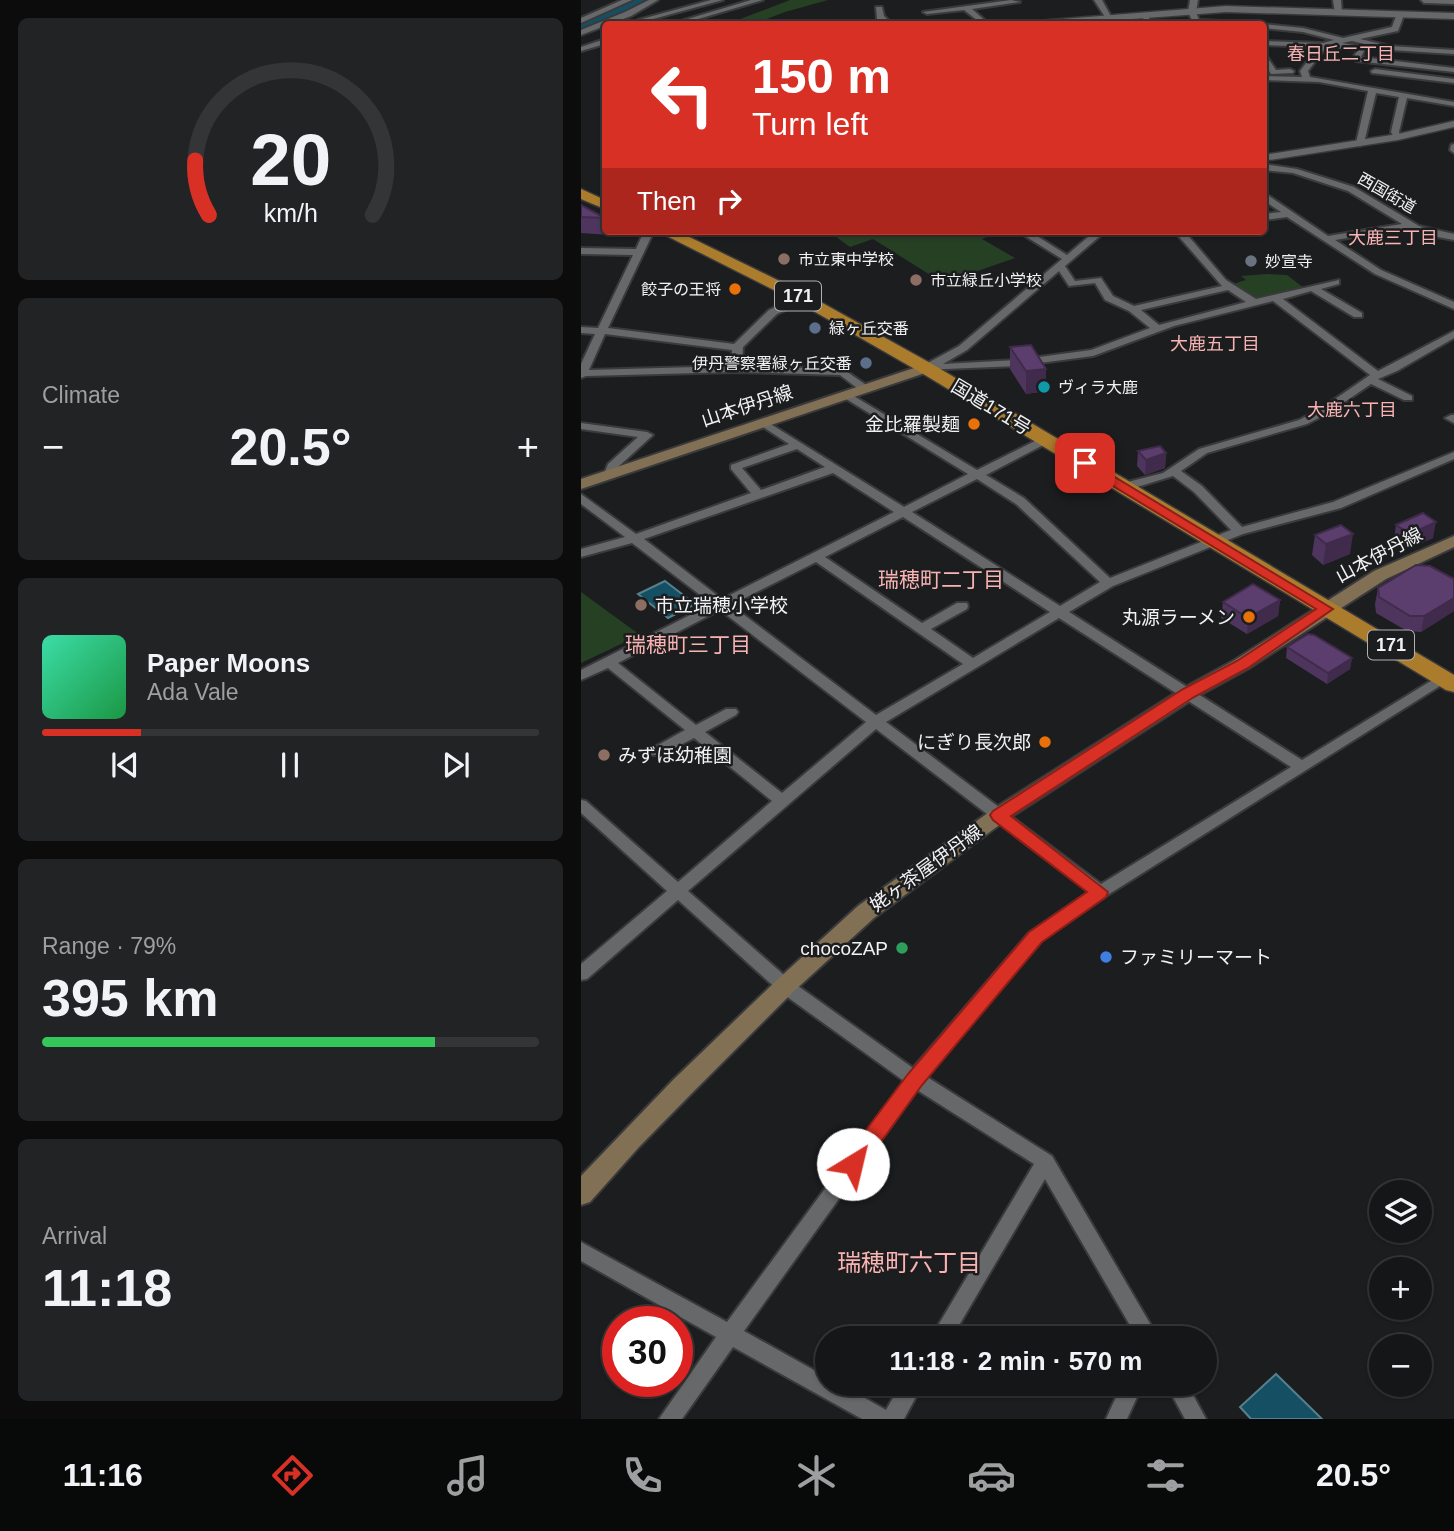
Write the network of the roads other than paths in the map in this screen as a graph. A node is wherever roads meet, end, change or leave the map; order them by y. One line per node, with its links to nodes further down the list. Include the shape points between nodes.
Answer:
1 (628, 0): 27 (street)
2 (654, 0): 20 (street)
3 (719, 0): 16 (street)
4 (759, 0): 29 (street)
5 (948, 0): 14 (street)
6 (1015, 0): 14 (street)
7 (1098, 0): 24 (street)
8 (1194, 0): 18 (street)
9 (1337, 0): 19 (street)
10 (1424, 0): 11 (street); 22 (street)
11 (1450, 2): 23 (street)
12 (665, 5): 16 (street)
13 (1226, 5): 18 (street); 19 (street)
14 (967, 8): 17 (street); 31 (street)
15 (879, 9): 30 (street)
16 (676, 11): 25 (street)
17 (927, 12)
18 (1192, 12): 26 (street); 33 (street)
19 (1339, 13): 21 (street)
20 (628, 14): 25 (street); 28 (street)
21 (1400, 15): 22 (street); 38 (street, via 1395,29)
22 (1424, 16): 23 (street)
23 (1452, 16)
24 (1110, 18): 26 (street); 32 (street)
25 (642, 20)
26 (1147, 20)
27 (581, 21)
28 (614, 21)
29 (686, 21)
30 (885, 21)
31 (982, 21)
32 (1084, 21)
33 (1196, 21)
34 (602, 26): 36 (street)
35 (1267, 26): 38 (street)
36 (585, 32): 37 (street)
37 (602, 40)
38 (1345, 40): 41 (street); 43 (street)
39 (602, 42): 42 (street)
40 (1267, 43): 41 (street)
41 (1326, 44): 45 (street, via 1363,49 1356,59); 47 (street)
42 (581, 49)
43 (1454, 52)
44 (1267, 60): 47 (street, via 1274,72)
45 (1454, 70)
46 (1375, 71): 49 (street)
47 (1305, 75): 48 (street); 50 (street)
48 (1267, 78)
49 (1454, 81)
50 (1373, 89): 51 (street); 55 (street)
51 (1404, 94): 52 (street); 54 (street, via 1396,125)
52 (1454, 104)
53 (1454, 124): 54 (street)
54 (1398, 137): 55 (street)
55 (1360, 143): 56 (street)
56 (1267, 157)
57 (1267, 168): 63 (street, 西国街道, via 1351,189)
58 (581, 193): 60 (highway)
59 (1267, 198): 61 (street)
60 (602, 204)
61 (1290, 214): 62 (street); 70 (street)
62 (1267, 217)
63 (1410, 225): 69 (street, 西国街道); 70 (street)
64 (647, 235): 72 (street)
65 (673, 235): 78 (highway, 国道171号 / 171)
66 (1029, 235): 73 (street)
67 (1096, 235): 73 (street)
68 (1182, 235): 76 (street)
69 (1454, 237)
70 (1327, 239): 82 (street, via 1378,272)
71 (581, 251): 72 (street)
72 (639, 252): 88 (street)
73 (1068, 259): 74 (street)
74 (1058, 268): 83 (street, via 1064,269 1072,284 1098,281 1109,298); 93 (street, via 963,348)
75 (1336, 282): 77 (street)
76 (1228, 287): 79 (street); 81 (street)
77 (1314, 288): 80 (street); 84 (street)
78 (802, 298): 91 (street, via 773,312); 93 (highway, 国道171号 / 171)
79 (1179, 299): 83 (street); 85 (street)
80 (1277, 299): 81 (street); 96 (street)
81 (1256, 304): 85 (street)
82 (1454, 306)
83 (1133, 309): 86 (street)
84 (1358, 315)
85 (1198, 317): 86 (street)
86 (1158, 329): 93 (street, via 1080,355)
87 (581, 330): 88 (street)
88 (602, 331): 90 (street); 95 (street)
89 (1454, 334): 96 (street)
90 (698, 342): 91 (street); 92 (street)
91 (737, 348): 94 (street)
92 (692, 356)
93 (926, 368): 97 (main road, 山本伊丹線); 102 (highway, 国道171号 / 171)
94 (736, 369): 95 (street); 97 (street, via 843,372)
95 (581, 374)
96 (1374, 378): 99 (street); 106 (street, via 1303,422 1203,451)
97 (865, 389): 98 (main road, 山本伊丹線)
98 (847, 396): 100 (main road, 山本伊丹線); 108 (street)
99 (1408, 398)
100 (764, 423): 103 (street); 107 (main road, 山本伊丹線)
101 (581, 426): 107 (street, via 647,435 612,466)
102 (1045, 440): 108 (street); 110 (highway, 国道171号 / 171)
103 (797, 445): 105 (street); 111 (street, via 735,467)
104 (1454, 455): 114 (street, via 1337,505)
105 (835, 468): 111 (street); 113 (street)
106 (1174, 471): 110 (street); 114 (street)
107 (610, 474): 109 (main road, 山本伊丹線)
108 (978, 474): 113 (street); 120 (street, via 1020,501)
109 (581, 484)
110 (1124, 487): 116 (highway, 国道171号 / 171)
111 (759, 495): 115 (street)
112 (581, 498): 115 (street)
113 (902, 512): 119 (street); 124 (street)
114 (1239, 531): 116 (street)
115 (636, 538): 118 (street); 121 (street)
116 (1213, 540): 120 (street); 123 (highway, 国道171号 / 171)
117 (1454, 541): 123 (main road, 山本伊丹線, via 1380,575)
118 (581, 553)
119 (816, 555): 121 (street); 125 (street)
120 (1108, 583): 124 (street)
121 (721, 604): 126 (street); 132 (street)
122 (963, 606): 125 (street)
123 (1326, 609): 129 (highway, 国道171号 / 171); 130 (main road, 姥ヶ茶屋伊丹線)
124 (1060, 612): 127 (street); 130 (street)
125 (921, 629): 127 (street)
126 (608, 662): 128 (street); 133 (street)
127 (974, 664): 132 (street)
128 (581, 676)
129 (1449, 682): 135 (street)
130 (1189, 693): 135 (street); 138 (main road, 姥ヶ茶屋伊丹線)
131 (731, 712): 133 (street)
132 (875, 722): 136 (street); 138 (street)
133 (694, 731): 134 (street); 136 (street)
134 (656, 752)
135 (1302, 767): 140 (street)
136 (782, 801): 139 (street)
137 (581, 805): 139 (street)
138 (999, 815): 140 (street); 142 (main road, 姥ヶ茶屋伊丹線, via 866,912)
139 (680, 891): 141 (street); 142 (street)
140 (1100, 892): 143 (street, via 1035,937)
141 (581, 974)
142 (785, 986): 143 (street); 145 (main road, 姥ヶ茶屋伊丹線, via 630,1139)
143 (915, 1079): 144 (street); 149 (street)
144 (1045, 1162): 147 (street); 148 (street)
145 (581, 1194)
146 (581, 1251): 149 (street)
147 (948, 1326)
148 (1141, 1326)
149 (729, 1334): 153 (street); 154 (street)
150 (906, 1396): 155 (street)
151 (1127, 1396): 156 (street)
152 (1183, 1396): 157 (street)
153 (669, 1419)
154 (882, 1419)
155 (892, 1419)
156 (1116, 1419)
157 (1196, 1419)

